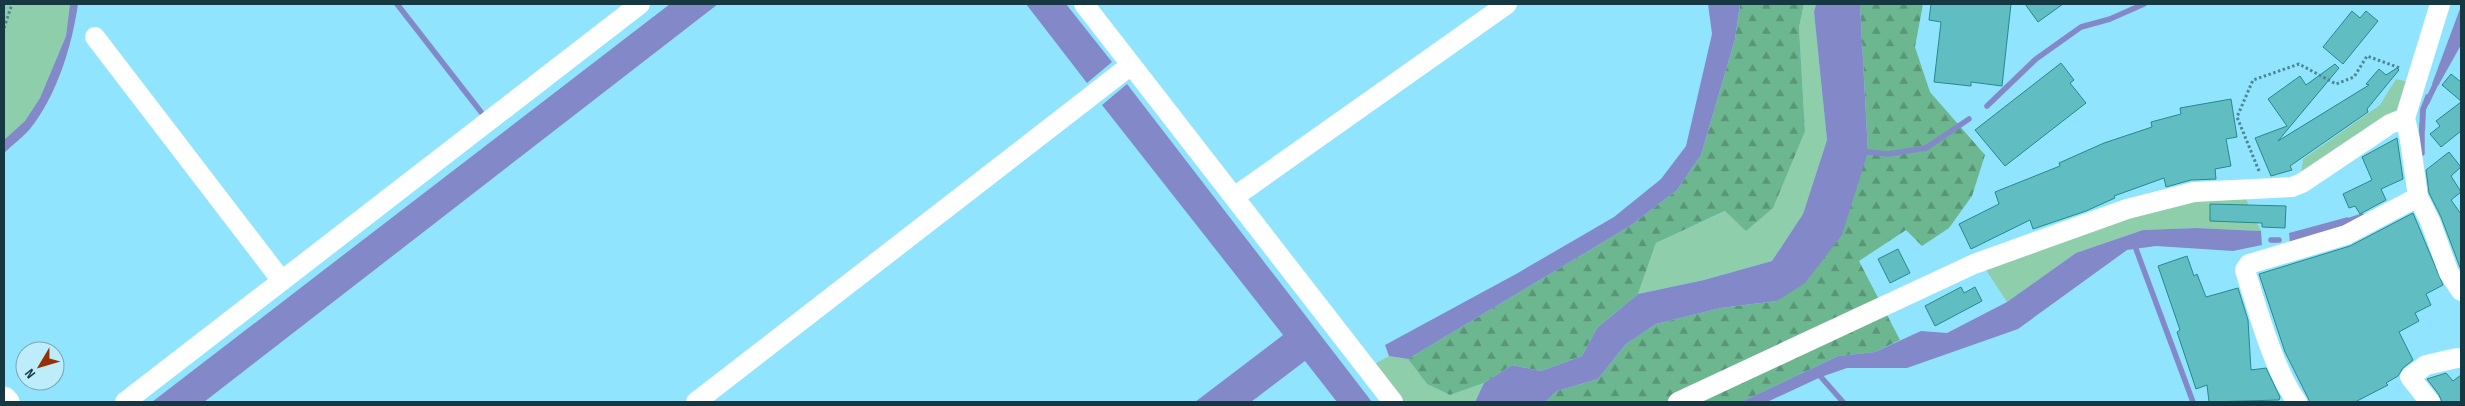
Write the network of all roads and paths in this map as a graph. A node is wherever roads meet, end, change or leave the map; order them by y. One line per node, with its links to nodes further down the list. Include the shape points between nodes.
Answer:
1 (12, 4): 6 (path)
2 (640, 4): 14 (street)
3 (1084, 4): 8 (street)
4 (1507, 4): 12 (street)
5 (2440, 4): 9 (street)
6 (4, 28)
7 (95, 37): 14 (street)
8 (1131, 65): 12 (street); 20 (street)
9 (2417, 74): 10 (street); 11 (path, via 2367,56 2354,77 2336,84 2299,64 2253,80 2237,117)
10 (2405, 118): 11 (street, via 2390,124 2302,183); 13 (street)
11 (2266, 188): 22 (street, via 2194,192 2127,209 1974,264)
12 (1234, 197): 21 (street)
13 (2418, 197): 15 (street); 23 (street, via 2346,235 2249,264 2245,270 2289,391)
14 (282, 281): 19 (street)
15 (2461, 291)
16 (2460, 359): 24 (street, via 2426,364 2410,378)
17 (4, 399): 18 (street)
18 (6, 402)
19 (125, 402)
20 (696, 402)
21 (1393, 402)
22 (1678, 402)
23 (2297, 402)
24 (2430, 402)

